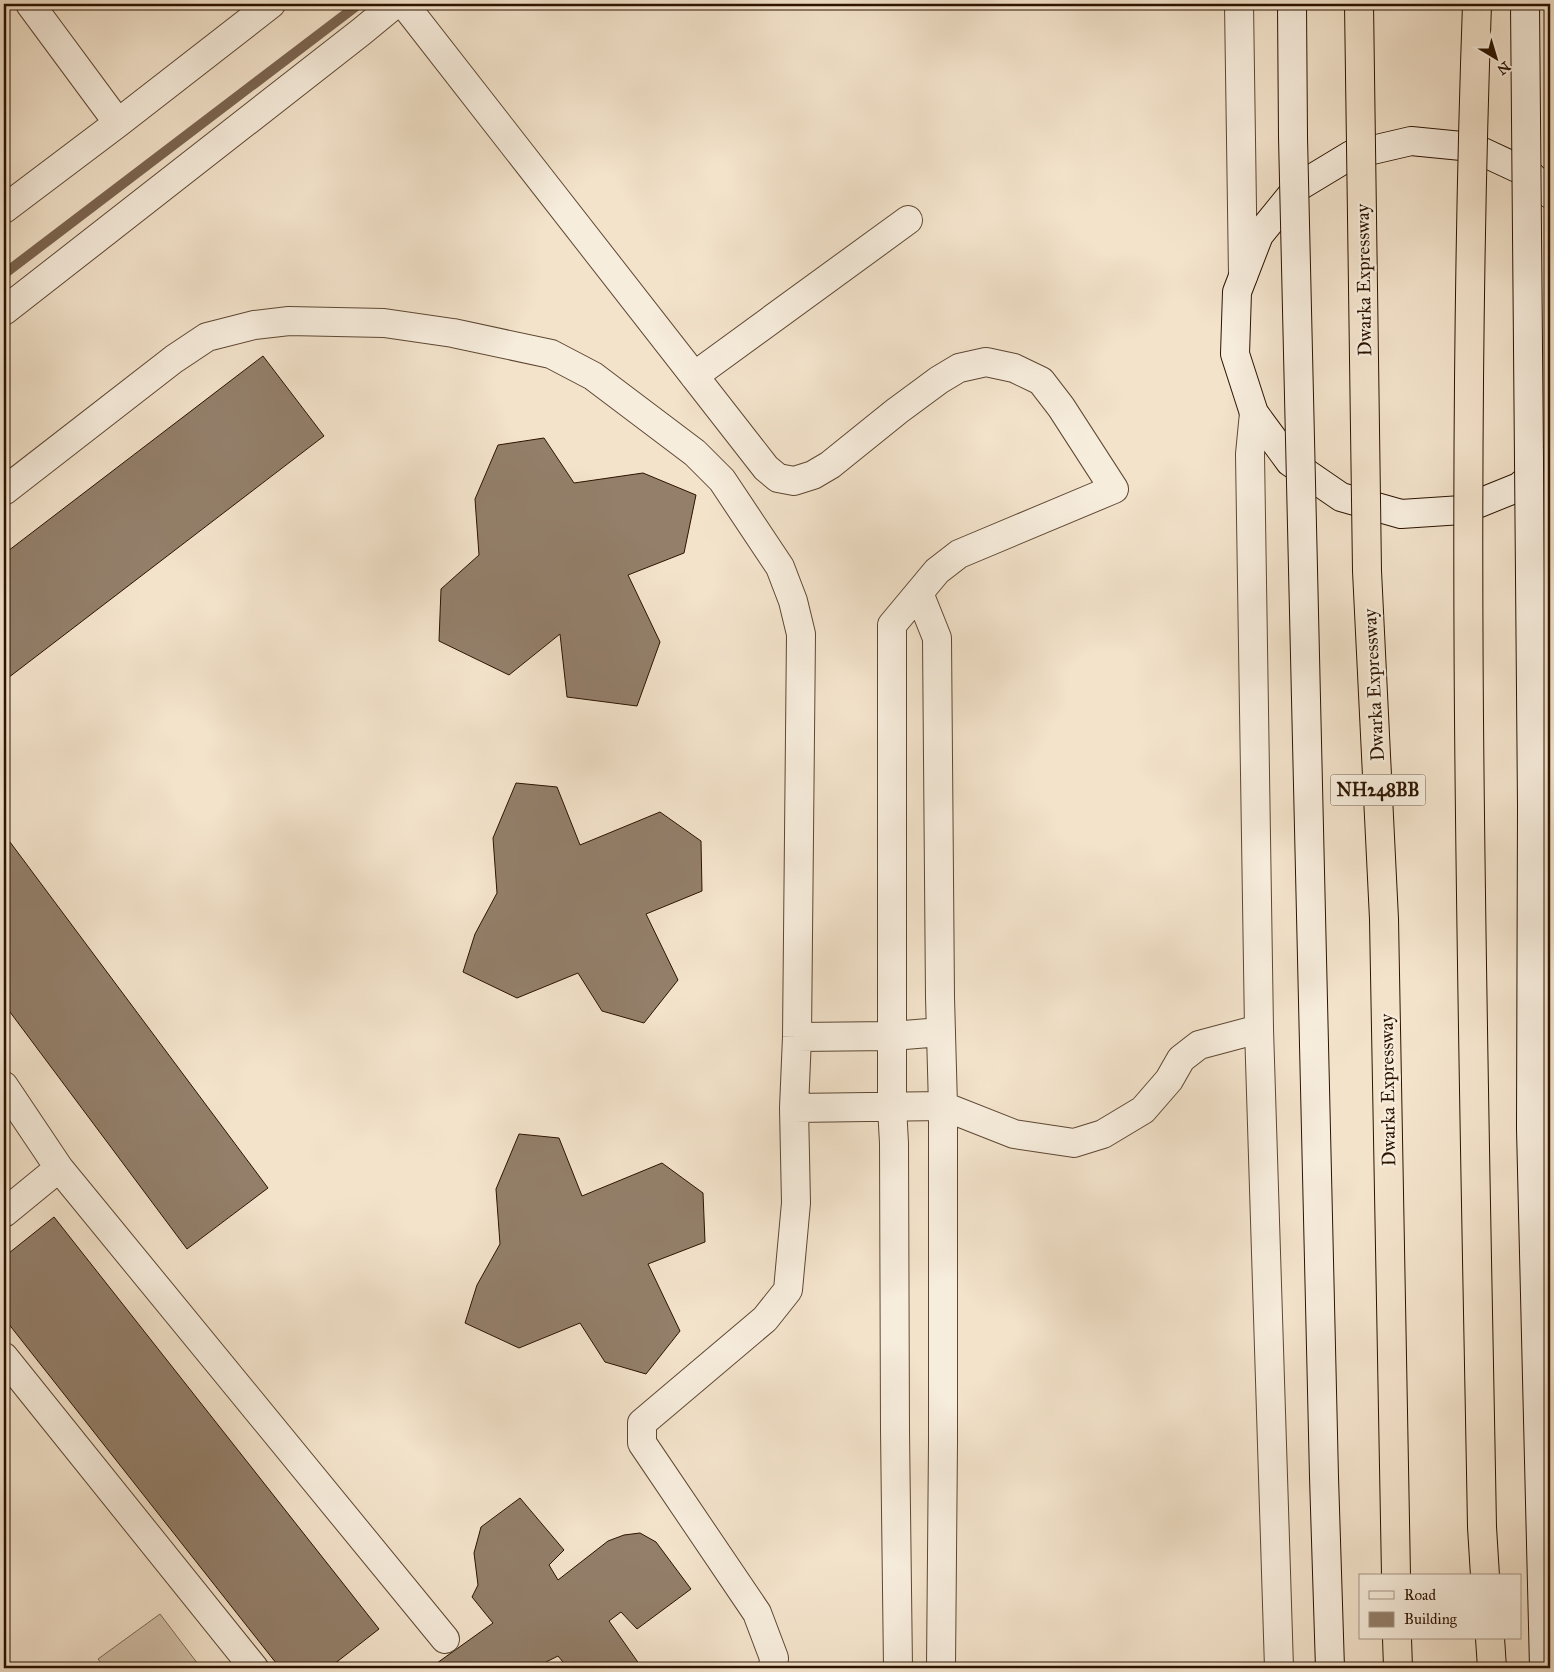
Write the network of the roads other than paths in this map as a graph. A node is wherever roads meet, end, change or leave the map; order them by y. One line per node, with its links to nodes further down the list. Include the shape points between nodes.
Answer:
1 (30, 4): 10 (street)
2 (271, 4): 10 (street)
3 (395, 4): 15 (street)
4 (404, 4): 16 (street)
5 (1239, 4): 14 (street)
6 (1292, 4): 42 (street, bridge)
7 (1359, 4): 32 (highway, Dwarka Expressway / NH248BB, bridge, via 1367,571 1384,919)
8 (1477, 4): 33 (highway, bridge, via 1470,318 1468,759 1481,1517)
9 (1525, 4): 45 (street, bridge, via 1532,806 1531,1130)
10 (118, 123): 12 (street)
11 (1550, 194): 14 (street, via 1528,173 1472,147 1411,141 1351,155 1298,187 1259,235)
12 (4, 209)
13 (908, 220): 16 (street)
14 (1243, 277): 17 (street, via 1238,292 1235,354)
15 (4, 311)
16 (694, 376): 20 (street, via 766,468 778,478 794,481 830,465 896,411 960,368 986,362 1014,368 1041,381 1114,489 959,554 937,571)
17 (1254, 413): 18 (street, via 1290,462 1312,478 1341,497 1401,514 1462,510 1519,487); 21 (street, via 1250,454)
18 (1550, 460)
19 (4, 490): 24 (street, via 207,337 254,325 289,320 384,323 454,332 551,354 593,376 695,453 722,480 780,567 793,601 801,634)
20 (919, 593): 22 (street, via 937,638); 23 (street, via 892,625)
21 (1259, 1029): 27 (street, via 1199,1045 1181,1059 1169,1080 1143,1110 1104,1134 1074,1143 1014,1134); 41 (street)
22 (942, 1032): 23 (street); 27 (street)
23 (892, 1036): 24 (street); 26 (street)
24 (797, 1037): 28 (street)
25 (4, 1086): 29 (street)
26 (892, 1106): 27 (street); 28 (street); 39 (street)
27 (942, 1106): 40 (street)
28 (794, 1108): 38 (street, via 796,1203 788,1290 765,1319 642,1423 642,1443 757,1613 774,1658)
29 (59, 1168): 30 (street); 34 (street)
30 (4, 1213)
31 (4, 1357): 37 (street)
32 (1396, 1574)
33 (1485, 1574)
34 (445, 1639)
35 (1397, 1640): 43 (highway)
36 (1490, 1640): 44 (highway)
37 (254, 1668)
38 (772, 1668)
39 (898, 1668)
40 (941, 1668)
41 (1279, 1668)
42 (1330, 1668)
43 (1398, 1668)
44 (1492, 1668)
45 (1544, 1668)

